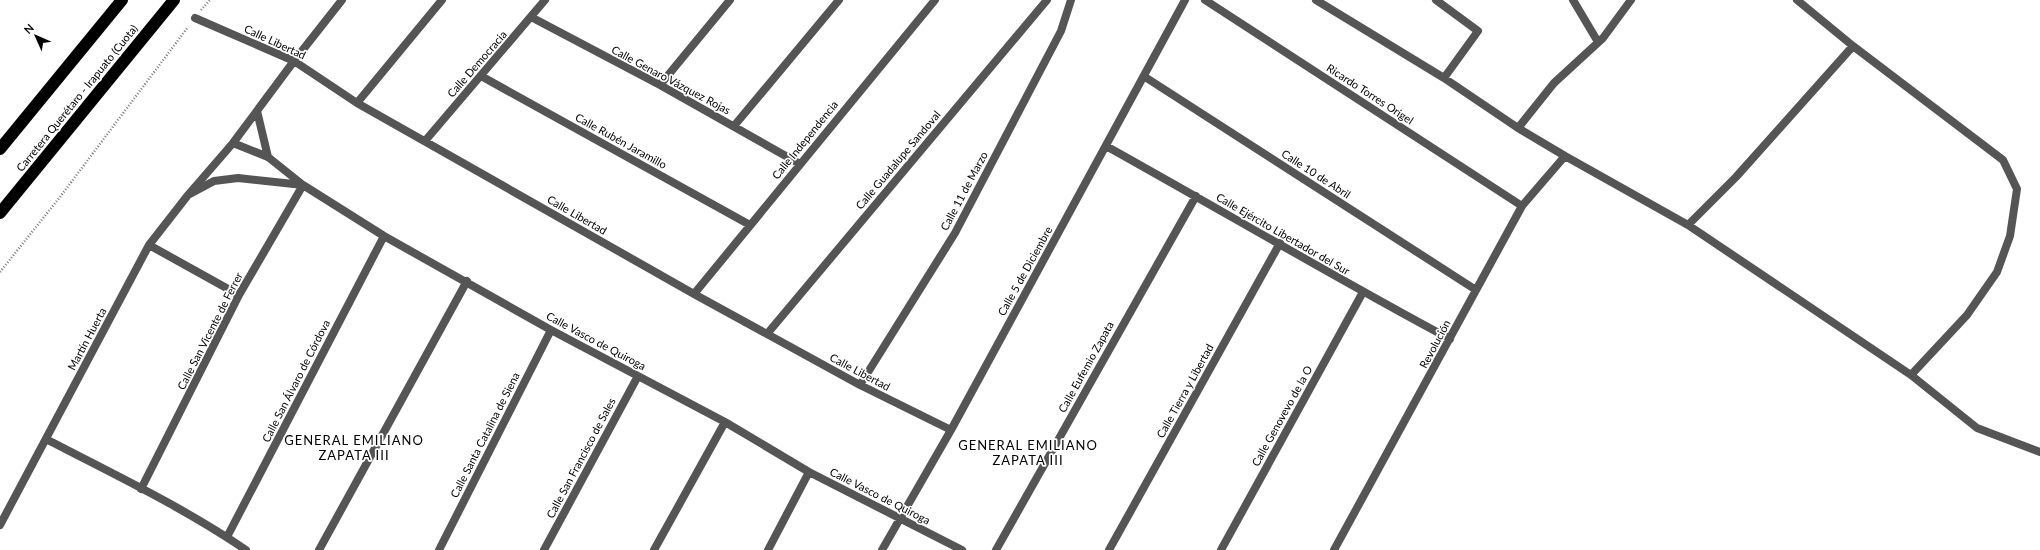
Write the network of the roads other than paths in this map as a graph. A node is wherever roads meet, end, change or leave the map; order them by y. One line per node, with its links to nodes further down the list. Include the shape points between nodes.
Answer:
1 (122, 0): 34 (highway)
2 (174, 0): 43 (highway, Carretera Querétaro - Irapuato (Cuota))
3 (342, 0): 22 (street)
4 (442, 0): 27 (street)
5 (545, 0): 18 (street, Calle Democracia)
6 (730, 0): 26 (street)
7 (839, 0): 29 (street)
8 (935, 0): 37 (street, Calle Independencia)
9 (1047, 0): 55 (street, Calle Guadalupe Sandoval)
10 (1071, 0): 59 (street, Calle 11 de Marzo, via 1061,31 955,233)
11 (1185, 0): 24 (street, Calle 5 de Diciembre)
12 (1205, 0): 42 (street, Ricardo Torres Origel)
13 (1316, 0): 25 (street)
14 (1436, 0): 25 (street, via 1478,31)
15 (1573, 0): 20 (street)
16 (1631, 0): 20 (street)
17 (1796, 0): 21 (street)
18 (531, 17): 23 (street, Calle Democracia); 26 (street, Calle Genaro Vázquez Rojas)
19 (195, 18): 22 (street, Calle Libertad)
20 (1598, 42): 30 (street, via 1554,83)
21 (1853, 46): 45 (street, via 1736,177); 57 (street, via 2003,160 2017,189 2010,236 1997,272 1967,315)
22 (294, 61): 27 (street, Calle Libertad); 28 (street)
23 (481, 76): 31 (street, Calle Democracia); 44 (street, Calle Rubén Jaramillo)
24 (1145, 77): 33 (street, Calle 5 de Diciembre); 50 (street, Calle 10 de Abril)
25 (1444, 78): 30 (street)
26 (660, 85): 29 (street, Calle Genaro Vázquez Rojas)
27 (357, 103): 31 (street, Calle Libertad)
28 (257, 111): 32 (street); 36 (street)
29 (734, 126): 37 (street, Calle Genaro Vázquez Rojas)
30 (1518, 128): 35 (street)
31 (425, 141): 52 (street, Calle Libertad)
32 (233, 143): 36 (street); 40 (street)
33 (1106, 146): 41 (street, Calle Ejército Libertador del Sur); 61 (street, Calle 5 de Diciembre)
34 (0, 150)
35 (1565, 156): 42 (street, Revolución); 45 (street)
36 (268, 158): 39 (street)
37 (800, 164): 44 (street, Calle Independencia)
38 (214, 181): 39 (street, Calle Vasco de Quiroga, via 238,178); 40 (street, Martín Huerta)
39 (303, 185): 46 (street, Calle Vasco de Quiroga); 53 (street, Calle San Vicente de Ferrer)
40 (188, 195): 48 (street, Martín Huerta)
41 (1196, 196): 47 (street, Calle Ejército Libertador del Sur); 77 (street, Calle Eufemio Zapata)
42 (1522, 206): 50 (street, Revolución)
43 (0, 213)
44 (750, 225): 52 (street, Calle Independencia)
45 (1688, 225): 57 (street)
46 (384, 236): 49 (street, Calle Vasco de Quiroga); 68 (street, Calle San Álvaro de Córdova)
47 (1280, 243): 51 (street, Calle Ejército Libertador del Sur); 78 (street, Calle Tierra y Libertad)
48 (149, 245): 53 (street); 62 (street, Martín Huerta)
49 (467, 281): 54 (street, Calle Vasco de Quiroga); 70 (street)
50 (1476, 290): 56 (street, Revolución)
51 (1363, 292): 56 (street, Calle Ejército Libertador del Sur); 79 (street, Calle Genovevo de la O)
52 (694, 294): 55 (street, Calle Libertad)
53 (239, 295): 65 (street, Calle San Vicente de Ferrer)
54 (552, 330): 58 (street, Calle Vasco de Quiroga); 71 (street, Calle Santa Catalina de Siena)
55 (767, 334): 59 (street, Calle Libertad)
56 (1450, 339): 80 (street, Revolución)
57 (1911, 375): 63 (street, via 1977,428)
58 (638, 376): 60 (street, Calle Vasco de Quiroga); 72 (street, Calle San Francisco de Sales)
59 (860, 385): 61 (street, Calle Libertad)
60 (725, 422): 64 (street, Calle Vasco de Quiroga); 73 (street)
61 (951, 430): 66 (street, Calle 5 de Diciembre)
62 (46, 439): 65 (street); 67 (street, Martín Huerta)
63 (2040, 452)
64 (810, 472): 66 (street, Calle Vasco de Quiroga); 74 (street)
65 (141, 489): 68 (street)
66 (899, 517): 75 (street, Calle 5 de Diciembre); 76 (street, Calle Vasco de Quiroga)
67 (0, 525)
68 (227, 537): 69 (street)
69 (246, 550)
70 (319, 550)
71 (439, 550)
72 (544, 550)
73 (654, 550)
74 (768, 550)
75 (882, 550)
76 (962, 550)
77 (996, 550)
78 (1109, 550)
79 (1221, 550)
80 (1334, 550)

